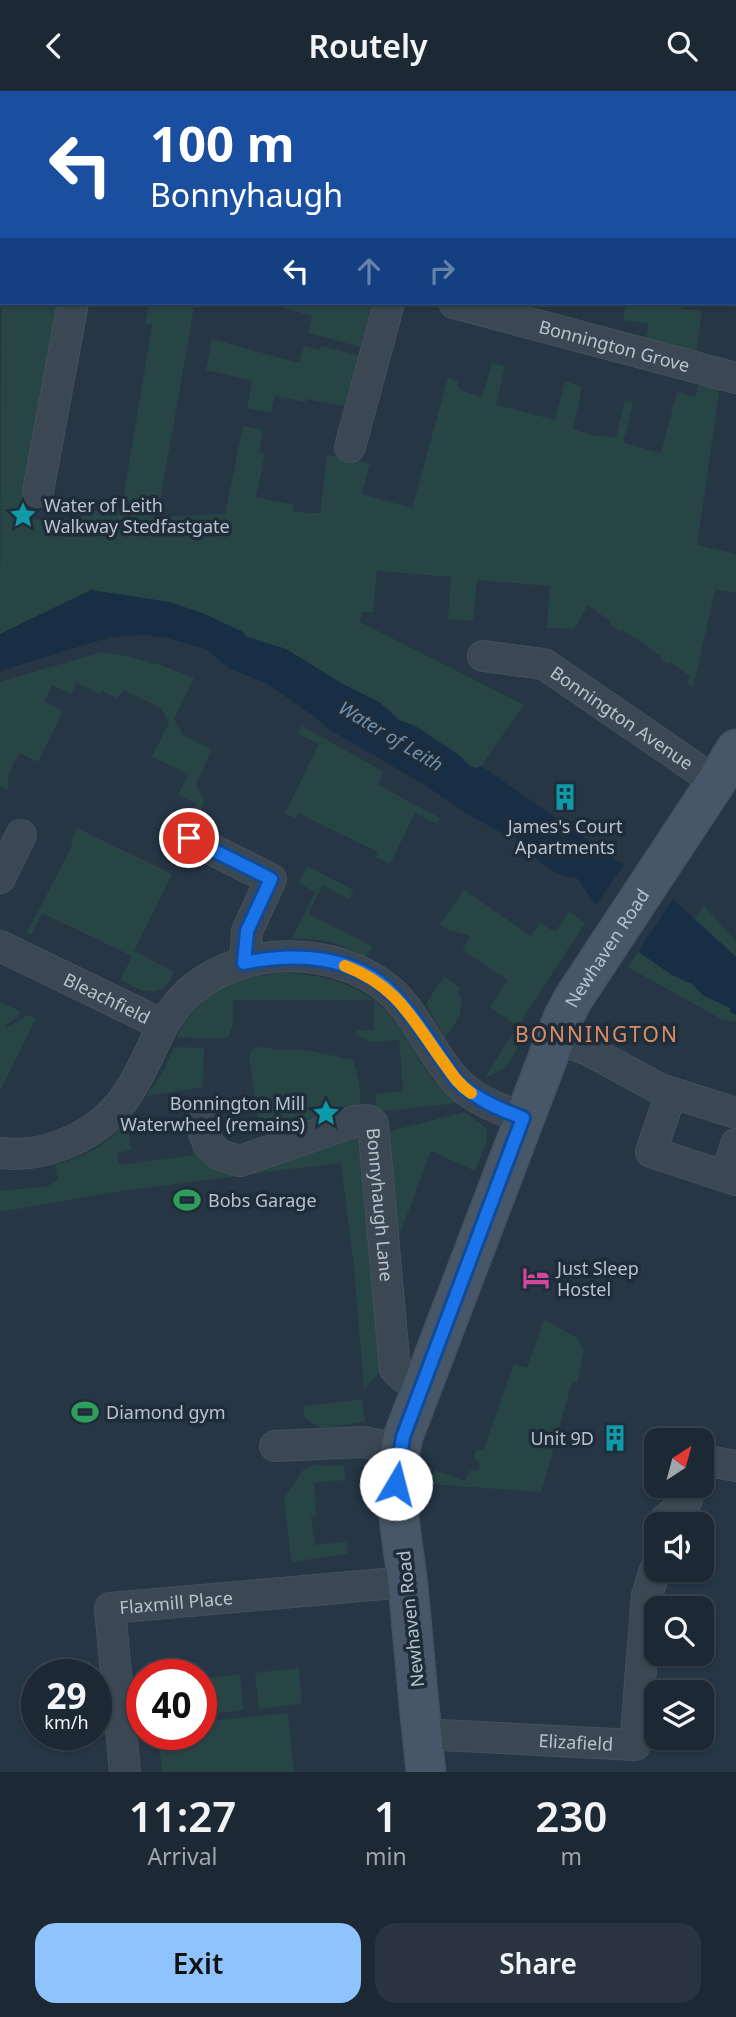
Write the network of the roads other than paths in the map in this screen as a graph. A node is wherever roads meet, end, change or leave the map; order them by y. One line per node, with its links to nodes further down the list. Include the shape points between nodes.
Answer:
1 (73, 305): 6 (street)
2 (388, 305): 5 (street)
3 (462, 305): 4 (street, Bonnington Grove)
4 (736, 378)
5 (350, 447)
6 (38, 492)
7 (483, 656): 9 (street, Bonnington Avenue, via 544,664)
8 (736, 749): 9 (street, Newhaven Road)
9 (716, 782): 16 (street, Newhaven Road, via 573,999)
10 (21, 835): 12 (street)
11 (189, 838): 14 (street, via 271,879 247,931)
12 (0, 879)
13 (0, 946): 15 (street, Bleachfield)
14 (244, 963): 15 (street, via 224,969 193,989); 19 (street, via 298,956 361,972 394,995 468,1091)
15 (163, 1025): 22 (street, Bleachfield, via 128,1094 101,1123 57,1147)
16 (554, 1037): 17 (street); 19 (street, Newhaven Road)
17 (671, 1093): 18 (street); 23 (street, via 651,1152)
18 (736, 1113)
19 (523, 1118): 24 (street, Newhaven Road)
20 (202, 1120): 24 (street, Bonnyhaugh Lane, via 210,1146 220,1156 240,1161 356,1121 373,1124 395,1369)
21 (736, 1145): 23 (street)
22 (0, 1153)
23 (731, 1178)
24 (423, 1386): 26 (street, Newhaven Road)
25 (275, 1446): 26 (street, via 349,1442)
26 (400, 1449): 31 (street, Newhaven Road, via 396,1494)
27 (714, 1462): 28 (street)
28 (736, 1466)
29 (687, 1498): 30 (street)
30 (674, 1512)
31 (407, 1582): 33 (street, Newhaven Road); 34 (street, Flaxmill Place, via 110,1608)
32 (651, 1582): 33 (street, Elizafield, via 635,1745)
33 (422, 1734): 35 (street, Newhaven Road)
34 (124, 1772)
35 (426, 1772)

